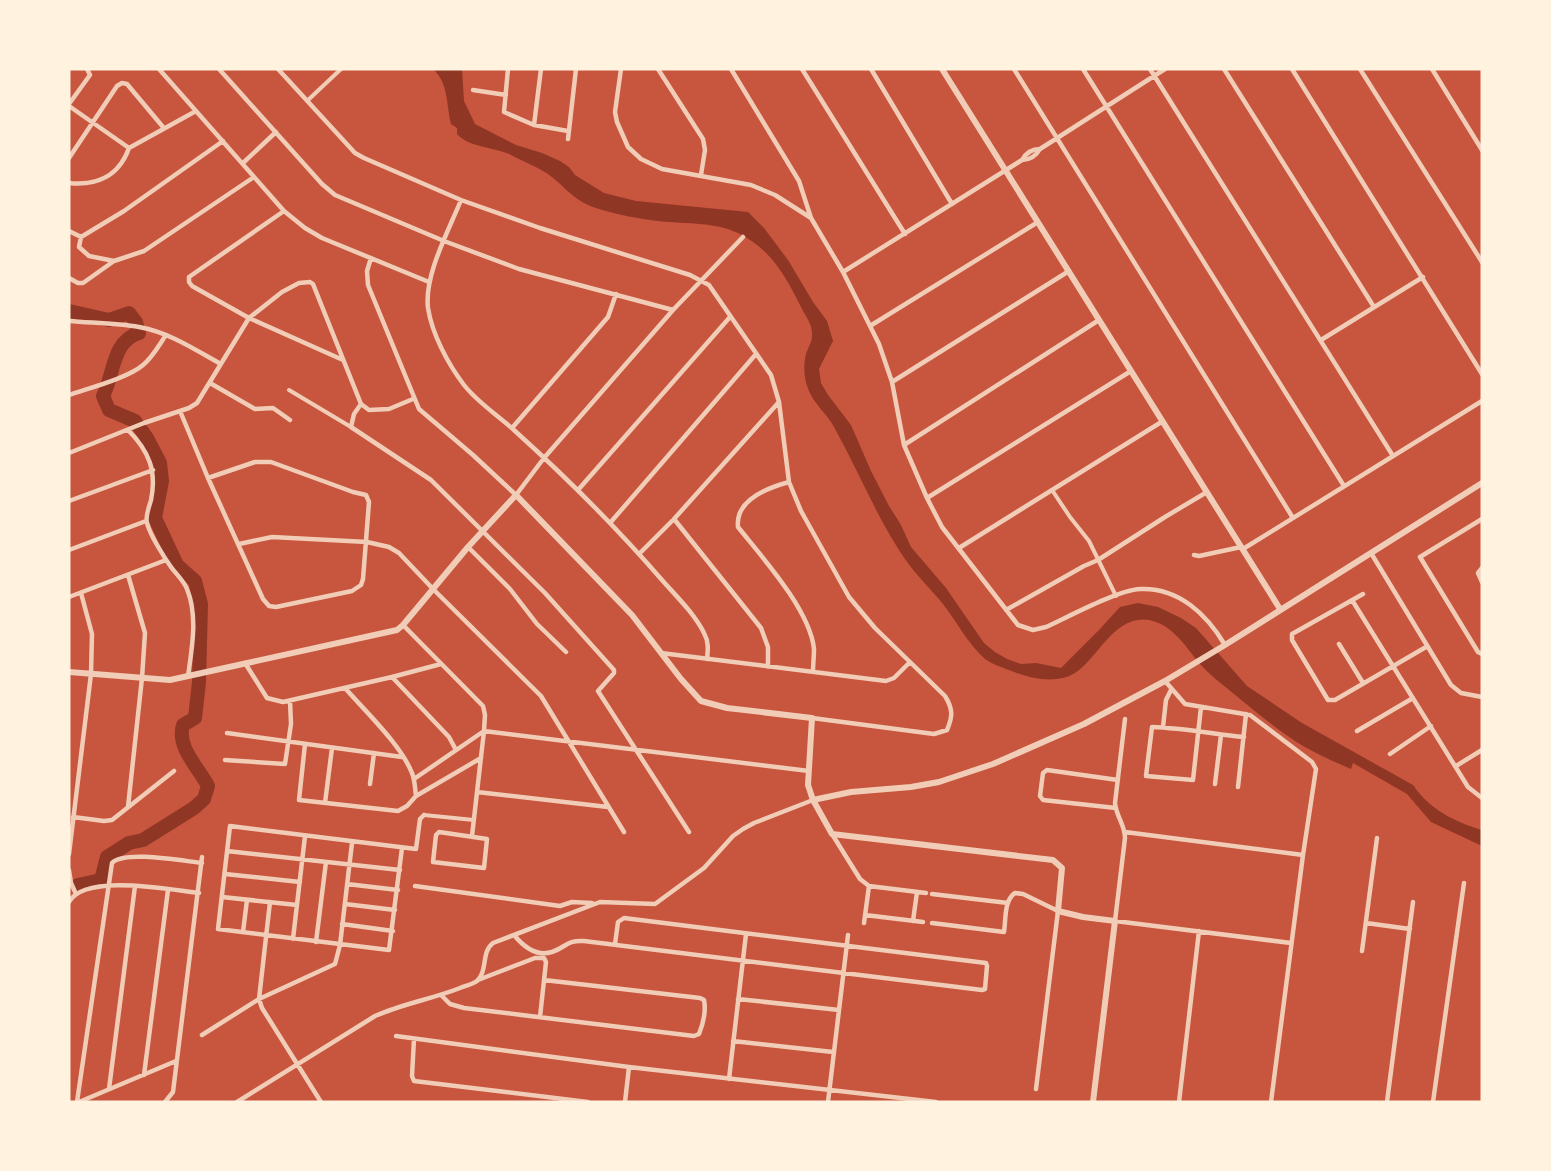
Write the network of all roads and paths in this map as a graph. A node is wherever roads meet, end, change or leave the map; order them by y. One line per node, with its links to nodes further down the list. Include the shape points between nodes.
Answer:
1 (87, 69): 27 (street, via 90,75)
2 (159, 69): 29 (street)
3 (219, 69): 34 (street)
4 (278, 69): 26 (street)
5 (341, 69): 26 (street)
6 (508, 69): 25 (street)
7 (541, 69): 31 (street)
8 (576, 69): 33 (street)
9 (621, 69): 43 (street, via 615,112 628,147 651,165)
10 (658, 69): 43 (street, via 703,139)
11 (731, 69): 49 (street, via 799,181)
12 (802, 69): 52 (street)
13 (871, 69): 47 (street)
14 (942, 69): 42 (street)
15 (1014, 69): 35 (street)
16 (1083, 69): 28 (street)
17 (1150, 69): 23 (street)
18 (1165, 69): 23 (street)
19 (1224, 69): 66 (street)
20 (1292, 69): 61 (street)
21 (1360, 69): 58 (street)
22 (1432, 69): 39 (street)
23 (1154, 76): 28 (street); 74 (street)
24 (473, 90): 25 (street)
25 (506, 95): 31 (street, via 504,112)
26 (307, 101): 46 (street, via 355,153)
27 (69, 105): 30 (street)
28 (1106, 106): 35 (street); 102 (street)
29 (196, 111): 32 (street); 37 (street)
30 (93, 124): 32 (street, via 122,83); 38 (street); 40 (street)
31 (534, 125): 33 (street)
32 (163, 127): 38 (street)
33 (568, 131): 36 (street)
34 (276, 132): 41 (street); 55 (street, via 335,195)
35 (1057, 138): 42 (street); 109 (street)
36 (568, 139)
37 (223, 141): 41 (street); 53 (street)
38 (129, 148): 45 (street, via 114,171 95,183)
39 (1482, 150)
40 (69, 158)
41 (243, 163): 44 (street)
42 (1005, 170): 47 (street); 50 (street)
43 (701, 175): 49 (street, via 751,185)
44 (254, 177): 48 (street); 57 (street, via 144,251)
45 (69, 183)
46 (461, 200): 55 (street); 63 (street)
47 (952, 204): 52 (street)
48 (284, 211): 56 (street, via 322,238); 69 (street, via 189,277 192,286)
49 (811, 218): 60 (street)
50 (1038, 222): 59 (street); 72 (street)
51 (69, 231): 53 (street)
52 (905, 234): 60 (street)
53 (81, 237): 57 (street, via 79,247 83,252)
54 (743, 237): 63 (street)
55 (444, 241): 64 (street); 65 (street, via 519,269)
56 (371, 258): 64 (street); 84 (street, via 368,285)
57 (114, 261): 62 (street, via 83,283)
58 (1482, 262)
59 (1069, 271): 70 (street); 80 (street)
60 (843, 272): 72 (street)
61 (1423, 277): 66 (street); 79 (street)
62 (69, 278)
63 (701, 280): 67 (street); 68 (street, via 709,285)
64 (429, 282): 92 (street, via 431,321 451,366 465,387)
65 (616, 294): 67 (street); 92 (street, via 608,317)
66 (1374, 308): 74 (street)
67 (673, 310): 97 (street)
68 (730, 317): 75 (street); 103 (street)
69 (249, 318): 76 (street); 76 (street, via 282,292 310,282); 77 (street)
70 (1099, 320): 78 (street); 94 (street)
71 (69, 321): 73 (street, via 140,327)
72 (870, 326): 80 (street)
73 (166, 335): 77 (street); 83 (street, via 142,366)
74 (1321, 340): 96 (street)
75 (756, 354): 86 (street, via 771,375); 113 (street)
76 (344, 360): 87 (street)
77 (219, 363): 81 (street)
78 (1131, 370): 90 (street); 107 (street)
79 (1482, 374)
80 (892, 382): 94 (street)
81 (210, 383): 88 (street, via 196,402); 89 (street, via 255,409 270,407)
82 (289, 390): 91 (street)
83 (69, 395)
84 (413, 399): 87 (street, via 388,409 369,410); 106 (street, via 419,409)
85 (1482, 401): 96 (street)
86 (779, 402): 100 (street); 110 (street)
87 (361, 404): 91 (street)
88 (180, 411): 93 (street); 99 (street)
89 (290, 420)
90 (1163, 421): 104 (street); 105 (street)
91 (351, 427): 114 (street, via 431,480)
92 (512, 428): 97 (street)
93 (131, 429): 95 (street); 98 (street)
94 (904, 445): 107 (street)
95 (69, 453)
96 (1393, 456): 102 (street)
97 (544, 458): 103 (street); 106 (street)
98 (153, 470): 108 (street); 112 (street)
99 (208, 478): 115 (street, via 255,462 271,462 366,495); 116 (street)
100 (789, 482): 145 (street, via 849,597); 151 (street, via 756,495 741,508 738,526 806,622 814,647)
101 (1482, 483): 122 (street)
102 (1344, 486): 109 (street)
103 (578, 490): 113 (street)
104 (1052, 490): 118 (street); 125 (street)
105 (1207, 492): 119 (street); 125 (street)
106 (516, 495): 114 (street); 142 (street, via 611,592)
107 (927, 498): 118 (street)
108 (69, 501)
109 (1293, 518): 119 (street)
110 (674, 519): 121 (street); 149 (street, via 761,628 768,647)
111 (1482, 519): 143 (street, via 1420,557)
112 (146, 521): 120 (street); 124 (street)
113 (610, 523): 121 (street)
114 (483, 531): 117 (street); 179 (street, via 614,670 598,689)
115 (367, 542): 116 (street, via 272,537); 116 (street, via 361,585 352,591 276,607 263,599); 129 (street, via 399,553)
116 (239, 544)
117 (468, 547): 129 (street); 141 (street)
118 (959, 548): 136 (street)
119 (1242, 548): 123 (street); 135 (street)
120 (69, 550)
121 (639, 554): 144 (street, via 700,625 708,648)
122 (1371, 554): 135 (street); 140 (street)
123 (1194, 555)
124 (166, 560): 127 (street); 153 (street, via 187,588 192,608)
125 (1098, 560): 132 (street); 136 (street)
126 (1482, 568): 128 (street, via 1478,573)
127 (128, 575): 130 (street); 155 (street, via 145,633)
128 (1482, 582)
129 (434, 590): 137 (street); 176 (street, via 541,696)
130 (81, 593): 133 (street); 152 (street, via 92,634)
131 (1363, 594): 134 (street)
132 (1116, 596): 136 (street, via 1033,630 1018,625); 139 (street, via 1140,589 1185,600 1201,612)
133 (69, 597)
134 (1352, 600): 148 (street); 157 (street, via 1291,637 1328,700)
135 (1280, 609): 139 (street)
136 (1006, 610)
137 (403, 625): 146 (street, via 387,633); 147 (street)
138 (1339, 644): 157 (street)
139 (1224, 646): 156 (street)
140 (1426, 647): 148 (street); 160 (street, via 1451,685 1461,693)
141 (566, 652)
142 (661, 653): 144 (street); 165 (street, via 701,700 727,708)
143 (1482, 654)
144 (707, 660): 149 (street)
145 (910, 662): 151 (street, via 886,681); 165 (street, via 945,696 952,709 947,730 934,734)
146 (245, 663): 153 (street); 162 (street, via 267,698)
147 (441, 664): 154 (street); 169 (street, via 483,706)
148 (1393, 666): 157 (street); 161 (street)
149 (768, 667): 151 (street)
150 (69, 672): 152 (street)
151 (813, 672)
152 (91, 674): 155 (street); 204 (street)
153 (191, 675): 155 (street, via 170,680)
154 (392, 677): 158 (street); 180 (street, via 449,737)
155 (142, 678): 200 (street)
156 (1165, 681): 159 (street); 198 (street, via 1084,724 979,770 925,785)
157 (1363, 683)
158 (345, 688): 162 (street); 184 (street)
159 (1171, 690): 163 (street, via 1185,704); 168 (street)
160 (1482, 697)
161 (1413, 698): 167 (street); 170 (street)
162 (290, 701): 175 (street)
163 (1201, 707): 164 (street); 171 (street)
164 (1246, 714): 174 (street); 217 (street, via 1315,765)
165 (812, 718): 189 (street)
166 (1125, 719): 191 (street)
167 (1431, 726): 183 (street); 187 (street)
168 (1163, 728): 171 (street); 171 (street, via 1151,728 1147,777 1192,781)
169 (484, 731): 176 (street); 180 (street); 185 (street)
170 (1357, 731)
171 (1198, 732): 173 (street)
172 (227, 733): 175 (street)
173 (1221, 735): 174 (street); 193 (street)
174 (1244, 738): 194 (street)
175 (289, 741): 177 (street); 186 (street, via 284,765)
176 (568, 741): 179 (street); 201 (street)
177 (305, 744): 178 (street); 199 (street, via 299,800)
178 (332, 748): 182 (street); 199 (street)
179 (636, 749): 189 (street); 207 (street)
180 (456, 750): 190 (street)
181 (1482, 750): 187 (street)
182 (374, 753): 184 (street); 192 (street)
183 (1390, 754)
184 (402, 757): 190 (street)
185 (481, 758): 195 (street); 196 (street)
186 (225, 760)
187 (1456, 766): 197 (street, via 1468,787)
188 (174, 771): 200 (street)
189 (809, 771): 198 (street)
190 (414, 779): 196 (street)
191 (1118, 780): 202 (street); 202 (street, via 1047,770 1043,773 1040,796 1043,800)
192 (370, 784)
193 (1215, 784)
194 (1238, 787)
195 (477, 792): 201 (street); 205 (street)
196 (416, 796): 199 (street, via 398,811)
197 (1481, 796)
198 (813, 800): 209 (street); 243 (street, via 742,830 692,878 655,904)
199 (325, 803)
200 (128, 807): 204 (street, via 112,820)
201 (608, 807): 206 (street)
202 (1116, 808): 208 (street)
203 (424, 815): 205 (street); 214 (street, via 416,849)
204 (73, 817): 216 (street)
205 (474, 820): 211 (street)
206 (624, 832)
207 (689, 832)
208 (1125, 832): 217 (street); 249 (street)
209 (832, 834): 230 (street, via 860,879); 246 (street, via 1049,859 1060,865 1062,873)
210 (305, 836): 213 (street); 215 (street, via 231,826); 218 (street)
211 (472, 836): 211 (street, via 487,839 484,868 433,862 436,833)
212 (1377, 838): 253 (street)
213 (352, 843): 214 (street); 220 (street)
214 (402, 848): 222 (street)
215 (227, 850): 218 (street); 223 (street)
216 (69, 854)
217 (1303, 855): 265 (street)
218 (303, 859): 219 (street); 224 (street)
219 (326, 862): 220 (street); 264 (street)
220 (349, 864): 222 (street); 226 (street)
221 (69, 870): 235 (street)
222 (400, 870): 232 (street)
223 (225, 874): 224 (street); 236 (street)
224 (300, 882): 244 (street)
225 (1464, 883): 304 (street)
226 (347, 884): 232 (street); 242 (street)
227 (108, 885): 228 (street); 234 (street, via 112,863 117,858 202,860); 235 (street); 292 (street)
228 (135, 886): 231 (street); 289 (street)
229 (415, 886): 243 (street, via 560,906 572,902)
230 (869, 886): 233 (street); 247 (street)
231 (168, 890): 234 (street); 287 (street)
232 (398, 890): 245 (street)
233 (917, 892): 241 (street); 248 (street)
234 (199, 893): 284 (street)
235 (76, 894): 238 (street)
236 (222, 897): 237 (street); 258 (street, via 218,930)
237 (247, 900): 239 (street); 258 (street)
238 (69, 902)
239 (270, 902): 244 (street); 262 (street)
240 (1413, 902): 255 (street)
241 (1008, 903): 246 (street, via 1012,894 1018,893); 252 (street, via 1002,932)
242 (345, 904): 245 (street); 254 (street)
243 (594, 904): 259 (street)
244 (297, 905): 263 (street)
245 (395, 910): 256 (street)
246 (1059, 911): 249 (street); 290 (street)
247 (865, 915): 248 (street); 251 (street)
248 (913, 921): 250 (street)
249 (1115, 921): 257 (street); 300 (street)
250 (923, 922)
251 (864, 923)
252 (932, 923)
253 (1366, 923): 255 (street); 269 (street)
254 (342, 924): 256 (street); 267 (street)
255 (1410, 929): 303 (street)
256 (393, 931): 267 (street, via 389,950)
257 (1199, 931): 265 (street); 301 (street)
258 (243, 933): 262 (street)
259 (514, 934): 266 (street, via 525,947 537,951 553,951 576,940); 273 (street, via 489,946)
260 (746, 934): 266 (street, via 622,918); 268 (street); 270 (street)
261 (848, 935): 268 (street)
262 (267, 936): 263 (street); 275 (street)
263 (293, 939): 264 (street)
264 (316, 942): 267 (street)
265 (1291, 943): 302 (street)
266 (615, 944): 270 (street)
267 (340, 945): 275 (street, via 334,964)
268 (847, 947): 271 (street); 271 (street, via 987,964 984,990)
269 (1362, 951)
270 (743, 960): 271 (street); 276 (street)
271 (843, 972): 277 (street)
272 (544, 980): 273 (street, via 546,962 540,957); 278 (street); 278 (street, via 700,998 705,1004 699,1034 694,1036)
273 (477, 981): 274 (street)
274 (441, 994): 278 (street, via 455,1006); 285 (street, via 375,1016)
275 (259, 999): 279 (street); 285 (street)
276 (738, 999): 277 (street); 282 (street)
277 (839, 1010): 283 (street)
278 (540, 1017)
279 (202, 1035)
280 (396, 1036): 281 (street)
281 (414, 1038): 286 (street); 296 (street, via 412,1079)
282 (733, 1041): 283 (street); 288 (street)
283 (833, 1052): 291 (street)
284 (176, 1061): 287 (street); 293 (street, via 173,1092)
285 (298, 1065): 294 (street); 295 (street)
286 (629, 1067): 288 (street); 297 (street)
287 (144, 1075): 289 (street)
288 (729, 1079): 291 (street)
289 (109, 1089): 292 (street)
290 (1036, 1089)
291 (828, 1090): 298 (street); 299 (street)
292 (78, 1102)
293 (165, 1102)
294 (237, 1102)
295 (321, 1102)
296 (588, 1102)
297 (625, 1102)
298 (828, 1102)
299 (936, 1102)
300 (1093, 1102)
301 (1179, 1102)
302 (1271, 1102)
303 (1387, 1102)
304 (1433, 1102)

